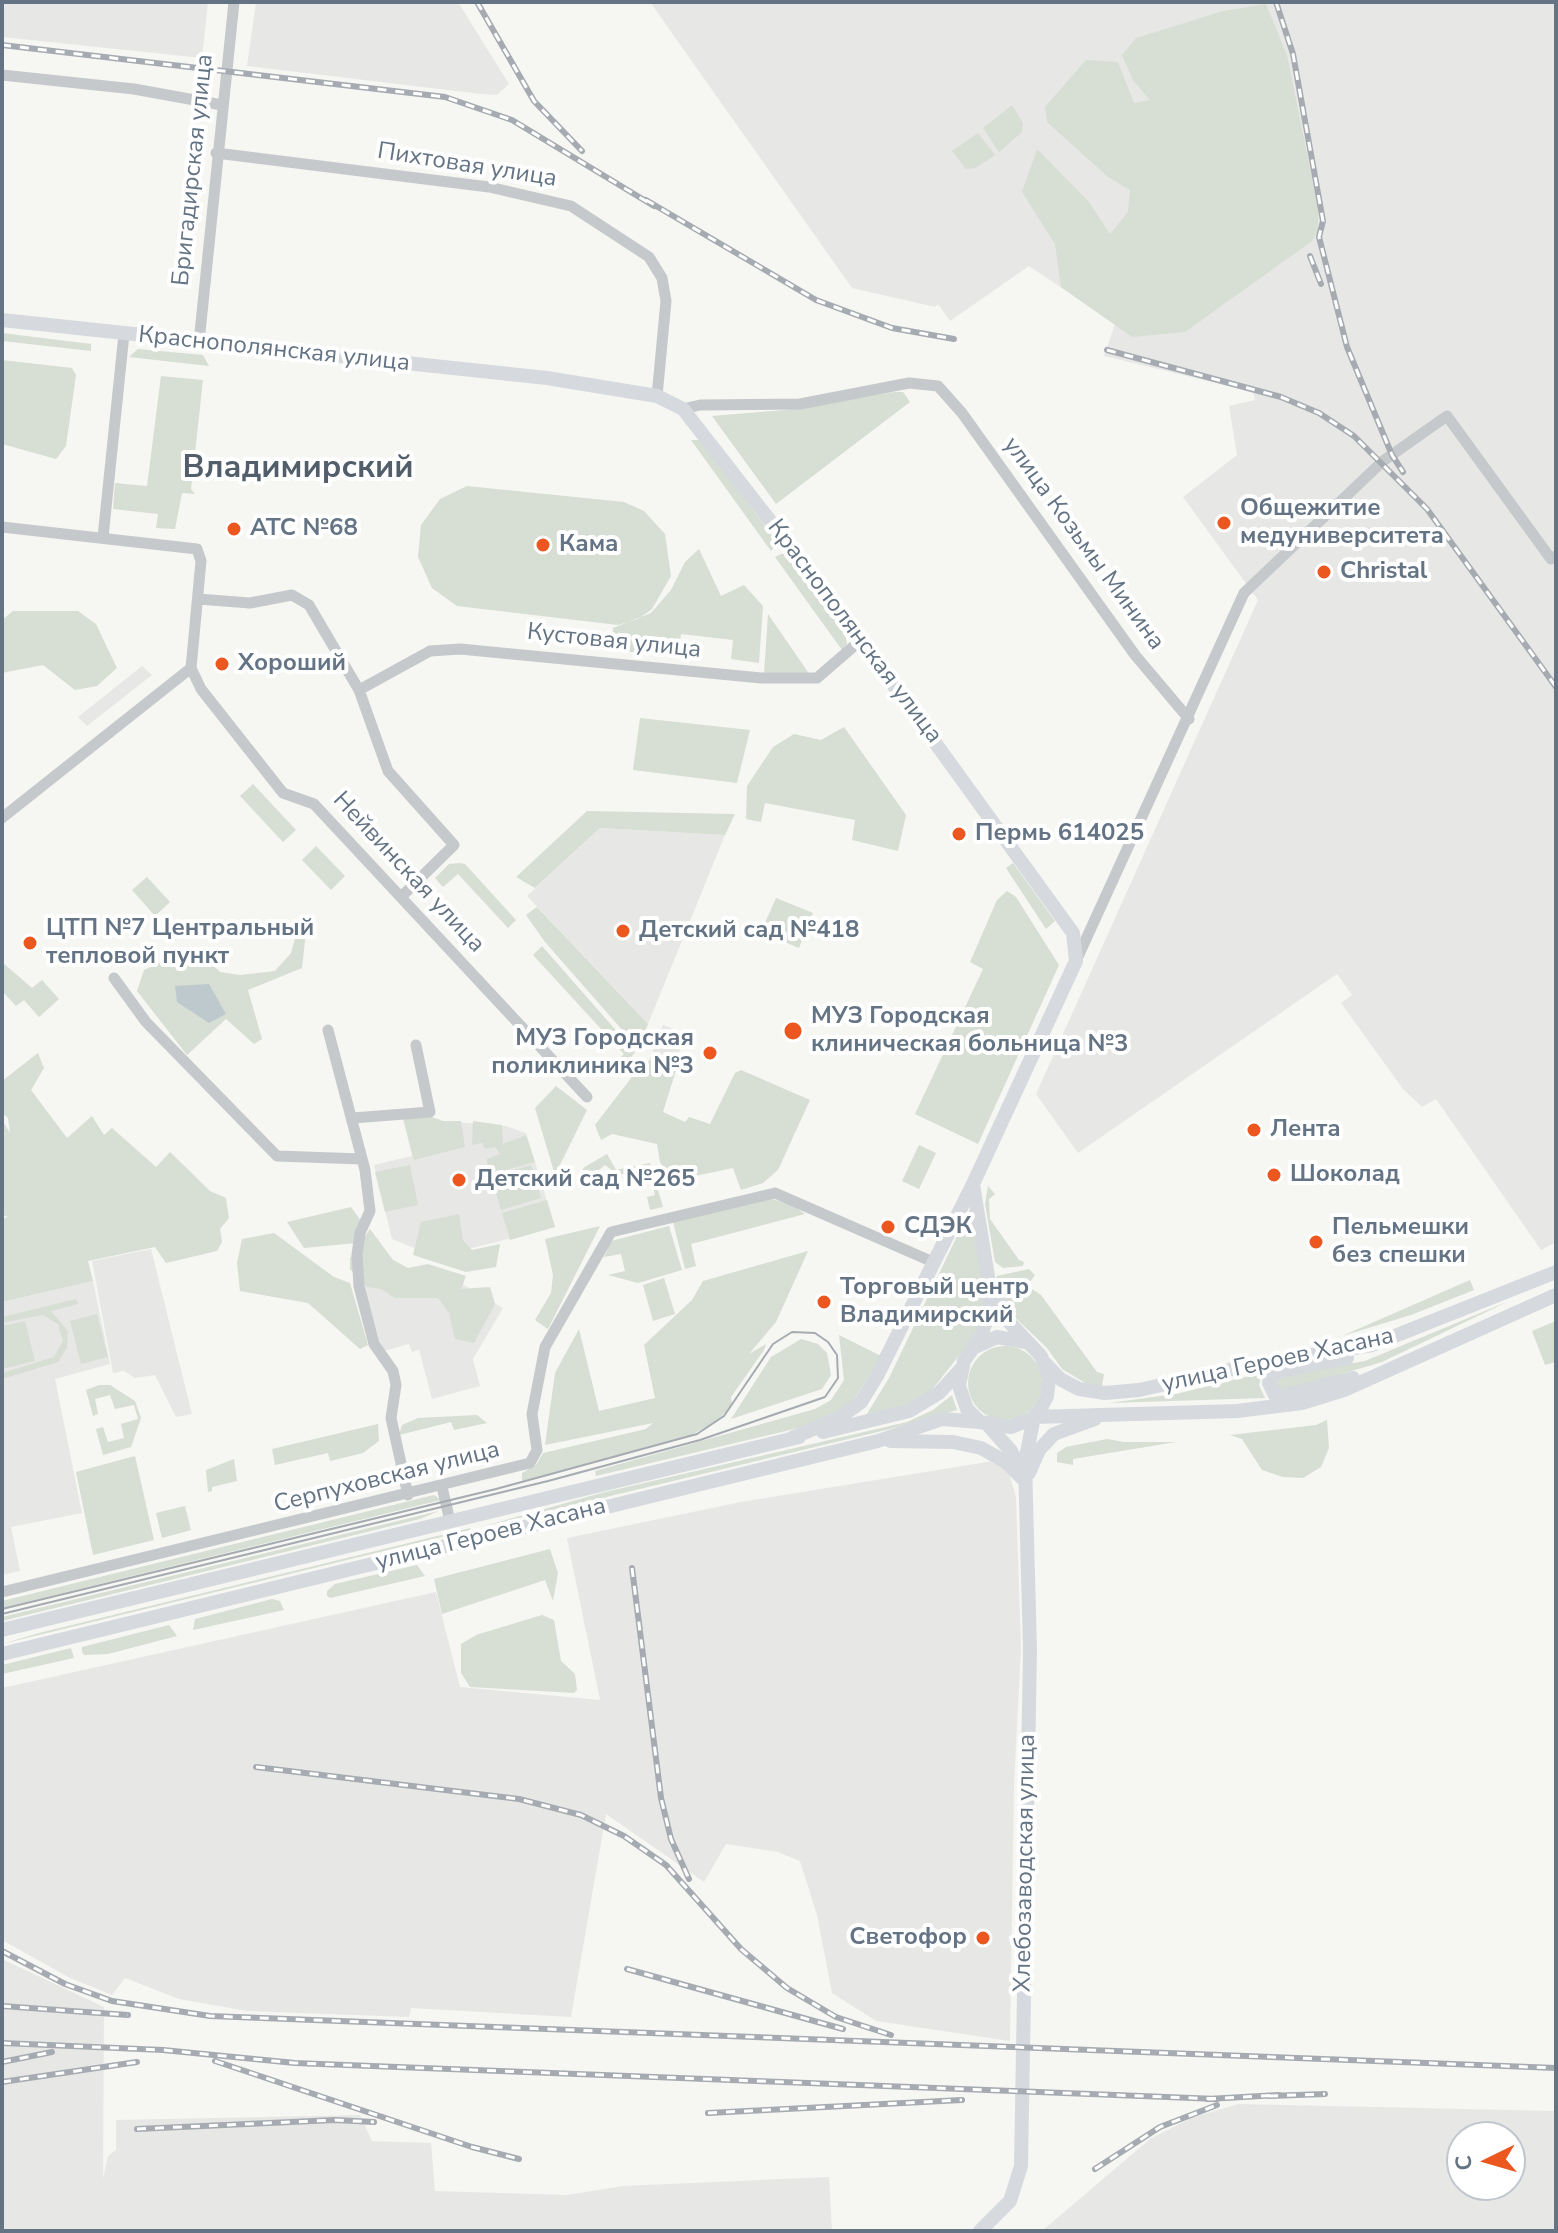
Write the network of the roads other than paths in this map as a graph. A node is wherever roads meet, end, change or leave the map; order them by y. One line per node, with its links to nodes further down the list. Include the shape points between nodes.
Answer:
1 (234, 2): 3 (street, Бригадирская улица)
2 (2, 75): 3 (street)
3 (222, 105): 4 (street, Бригадирская улица)
4 (216, 153): 7 (street, Бригадирская улица); 8 (street, Пихтовая улица, via 489,187 571,206 649,257 662,278 666,301)
5 (2, 320): 6 (main road, Краснополянская улица)
6 (124, 334): 7 (main road, Краснополянская улица); 11 (street)
7 (199, 342): 8 (main road, Краснополянская улица, via 547,378)
8 (657, 396): 9 (main road, Краснополянская улица)
9 (683, 409): 14 (main road, Краснополянская улица); 17 (street, улица Козьмы Минина, via 800,404 909,383 938,386 1135,655)
10 (2, 527): 11 (street)
11 (103, 537): 13 (street, via 197,549)
12 (1556, 556): 17 (street, via 1551,559 1447,416 1383,461 1244,593)
13 (198, 594): 15 (street); 16 (street, via 250,603 292,595 309,605)
14 (861, 640): 16 (street, Кустовая улица, via 817,678 761,678 460,649 430,651); 21 (main road, Краснополянская улица)
15 (191, 668): 18 (street); 19 (street, Нейвинская улица, via 201,689 283,793 314,804)
16 (359, 690): 19 (street, via 388,771 454,845)
17 (1189, 719): 20 (street)
18 (2, 818)
19 (401, 897): 26 (street, Нейвинская улица)
20 (1090, 932): 21 (street); 22 (street)
21 (1073, 933): 22 (main road, Краснополянская улица)
22 (1076, 961): 29 (main road)
23 (114, 978): 28 (street, via 146,1022 277,1156)
24 (328, 1030): 27 (street)
25 (416, 1045): 27 (street, via 430,1112)
26 (587, 1097)
27 (353, 1118): 28 (street)
28 (362, 1159): 47 (street, via 370,1211 360,1233 359,1286 374,1344 393,1371 391,1418)
29 (973, 1184): 30 (main road); 32 (main road)
30 (933, 1262): 43 (main road, via 861,1402 839,1418); 46 (street, Серпуховская улица, via 775,1193 611,1232 545,1347 532,1414 537,1450 533,1461)
31 (1556, 1272): 35 (main road, улица Героев Хасана)
32 (990, 1289): 34 (main road); 36 (main road, via 989,1313)
33 (1556, 1295): 39 (main road, улица Героев Хасана)
34 (1029, 1344): 36 (main road, via 997,1337); 37 (main road)
35 (1372, 1345): 37 (main road, улица Героев Хасана, via 1105,1393 1079,1389); 39 (main road, via 1344,1359 1280,1371 1269,1383 1275,1395 1282,1396)
36 (974, 1348): 38 (main road)
37 (1045, 1363): 41 (main road, via 1047,1396)
38 (961, 1369): 42 (main road, via 960,1394); 43 (main road, улица Героев Хасана, via 939,1393 909,1411)
39 (1378, 1375): 40 (main road, улица Героев Хасана, via 1328,1395 1270,1408)
40 (1106, 1415): 41 (main road, улица Героев Хасана); 45 (main road, via 1046,1441)
41 (1034, 1417): 42 (main road, via 1011,1427); 45 (main road, Хлебозаводская улица, via 1025,1447)
42 (983, 1423): 44 (main road, улица Героев Хасана, via 942,1419); 45 (main road, via 1011,1451)
43 (792, 1438): 48 (main road, улица Героев Хасана)
44 (878, 1441): 45 (main road, via 981,1448); 51 (main road, улица Героев Хасана)
45 (1025, 1481): 52 (main road, Хлебозаводская улица, via 1030,1650 1021,2166 1010,2201)
46 (442, 1487): 47 (street, Серпуховская улица); 48 (street)
47 (408, 1495): 49 (street, Серпуховская улица)
48 (450, 1521): 50 (main road, улица Героев Хасана)
49 (2, 1592)
50 (2, 1630)
51 (2, 1654)
52 (980, 2231)

